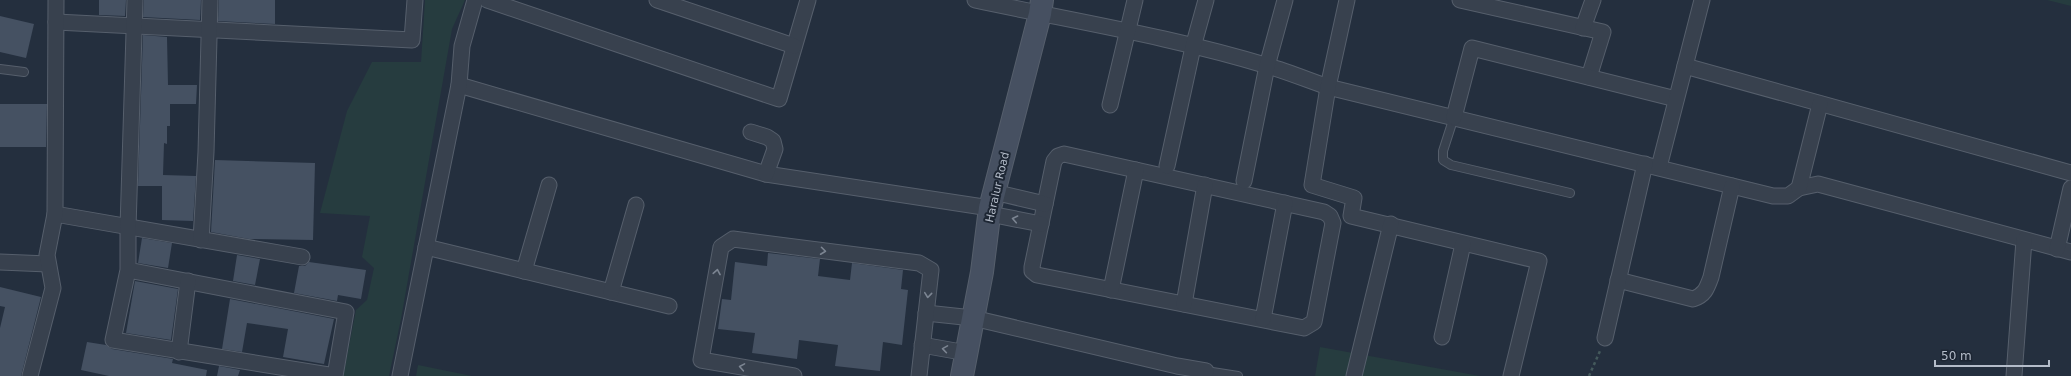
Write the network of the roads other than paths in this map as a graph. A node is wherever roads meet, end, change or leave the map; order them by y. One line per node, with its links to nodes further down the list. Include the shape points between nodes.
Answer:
1 (56, 0): 18 (street)
2 (135, 0): 19 (street)
3 (210, 0): 21 (street)
4 (415, 0): 21 (street, via 412,40)
5 (475, 0): 30 (street, via 462,46)
6 (487, 0): 23 (street, via 779,98)
7 (657, 0): 23 (street)
8 (808, 0): 23 (street)
9 (975, 0): 17 (street)
10 (1135, 0): 22 (street)
11 (1206, 0): 24 (street)
12 (1285, 0): 25 (street)
13 (1347, 0): 31 (street)
14 (1460, 0): 20 (street)
15 (1592, 0): 20 (street)
16 (1702, 0): 26 (street)
17 (1041, 7): 22 (street); 50 (street, Haralur Road)
18 (56, 22): 19 (street); 53 (street)
19 (134, 25): 21 (street); 56 (street)
20 (1583, 28): 29 (street, via 1603,32)
21 (208, 29): 57 (street, via 206,152)
22 (1128, 31): 24 (street); 34 (street)
23 (794, 46)
24 (1193, 47): 25 (street); 37 (street)
25 (1268, 66): 31 (street); 42 (street)
26 (1685, 66): 32 (street); 33 (street)
27 (0, 69): 28 (lane)
28 (24, 72)
29 (1589, 77): 32 (street); 35 (street, via 1472,48)
30 (459, 85): 41 (street); 60 (street)
31 (1328, 87): 35 (street); 55 (street, via 1312,185 1354,198 1351,216)
32 (1676, 98): 38 (street)
33 (1820, 104): 40 (street); 46 (street)
34 (1110, 105)
35 (1454, 118): 38 (street); 48 (lane, via 1443,151 1443,160 1451,166)
36 (751, 132): 41 (street, via 773,141 775,149)
37 (1167, 166)
38 (1652, 166): 45 (street); 67 (street)
39 (1136, 170): 44 (street); 51 (street, via 1064,154 1058,156 1054,161); 69 (street)
40 (2071, 173)
41 (766, 174): 50 (street)
42 (1244, 181)
43 (549, 185): 66 (street)
44 (1205, 185): 49 (street); 71 (street)
45 (1732, 186): 46 (street, via 1773,196 1788,196); 67 (street, via 1711,277 1706,291 1700,296 1693,299)
46 (1799, 188): 58 (street, via 1818,184)
47 (2071, 188): 61 (street)
48 (1570, 193)
49 (1285, 203): 75 (street); 75 (street, via 1324,212 1330,216 1333,223 1314,322 1304,328)
50 (992, 204): 51 (street); 54 (street, one-way to 50); 74 (street, Haralur Road)
51 (1045, 204): 54 (street)
52 (636, 205): 70 (street)
53 (55, 214): 56 (street); 64 (street, via 47,255)
54 (1041, 224): 69 (street, via 1032,271 1037,275)
55 (1391, 224): 59 (street); 88 (street)
56 (128, 228): 57 (street); 65 (street)
57 (201, 240): 62 (street)
58 (2024, 240): 61 (street); 90 (street)
59 (1464, 244): 76 (street); 89 (street, via 1539,261)
60 (426, 247): 66 (street); 83 (street)
61 (2064, 251)
62 (302, 257)
63 (0, 262): 64 (street)
64 (48, 264): 82 (street, via 53,288)
65 (128, 270): 68 (street); 79 (street, via 113,340)
66 (524, 271): 70 (street)
67 (1618, 280): 77 (street)
68 (188, 281): 79 (street); 79 (street, via 346,312 335,376)
69 (1111, 290): 71 (street)
70 (611, 292): 72 (street)
71 (1184, 304): 75 (street)
72 (669, 306)
73 (926, 313): 74 (street); 78 (street); 84 (street, one-way to 73, via 701,360 721,247 733,240 919,263 930,270)
74 (973, 318): 80 (street, Haralur Road); 81 (street)
75 (1262, 319)
76 (1442, 337)
77 (1605, 338)
78 (922, 345): 80 (street, one-way to 78); 85 (street)
79 (179, 352)
80 (967, 353): 86 (street, Haralur Road)
81 (1206, 371): 87 (lane)
82 (30, 376)
83 (400, 376)
84 (794, 376)
85 (919, 376)
86 (962, 376)
87 (1238, 376)
88 (1354, 376)
89 (1510, 376)
90 (2014, 376)

